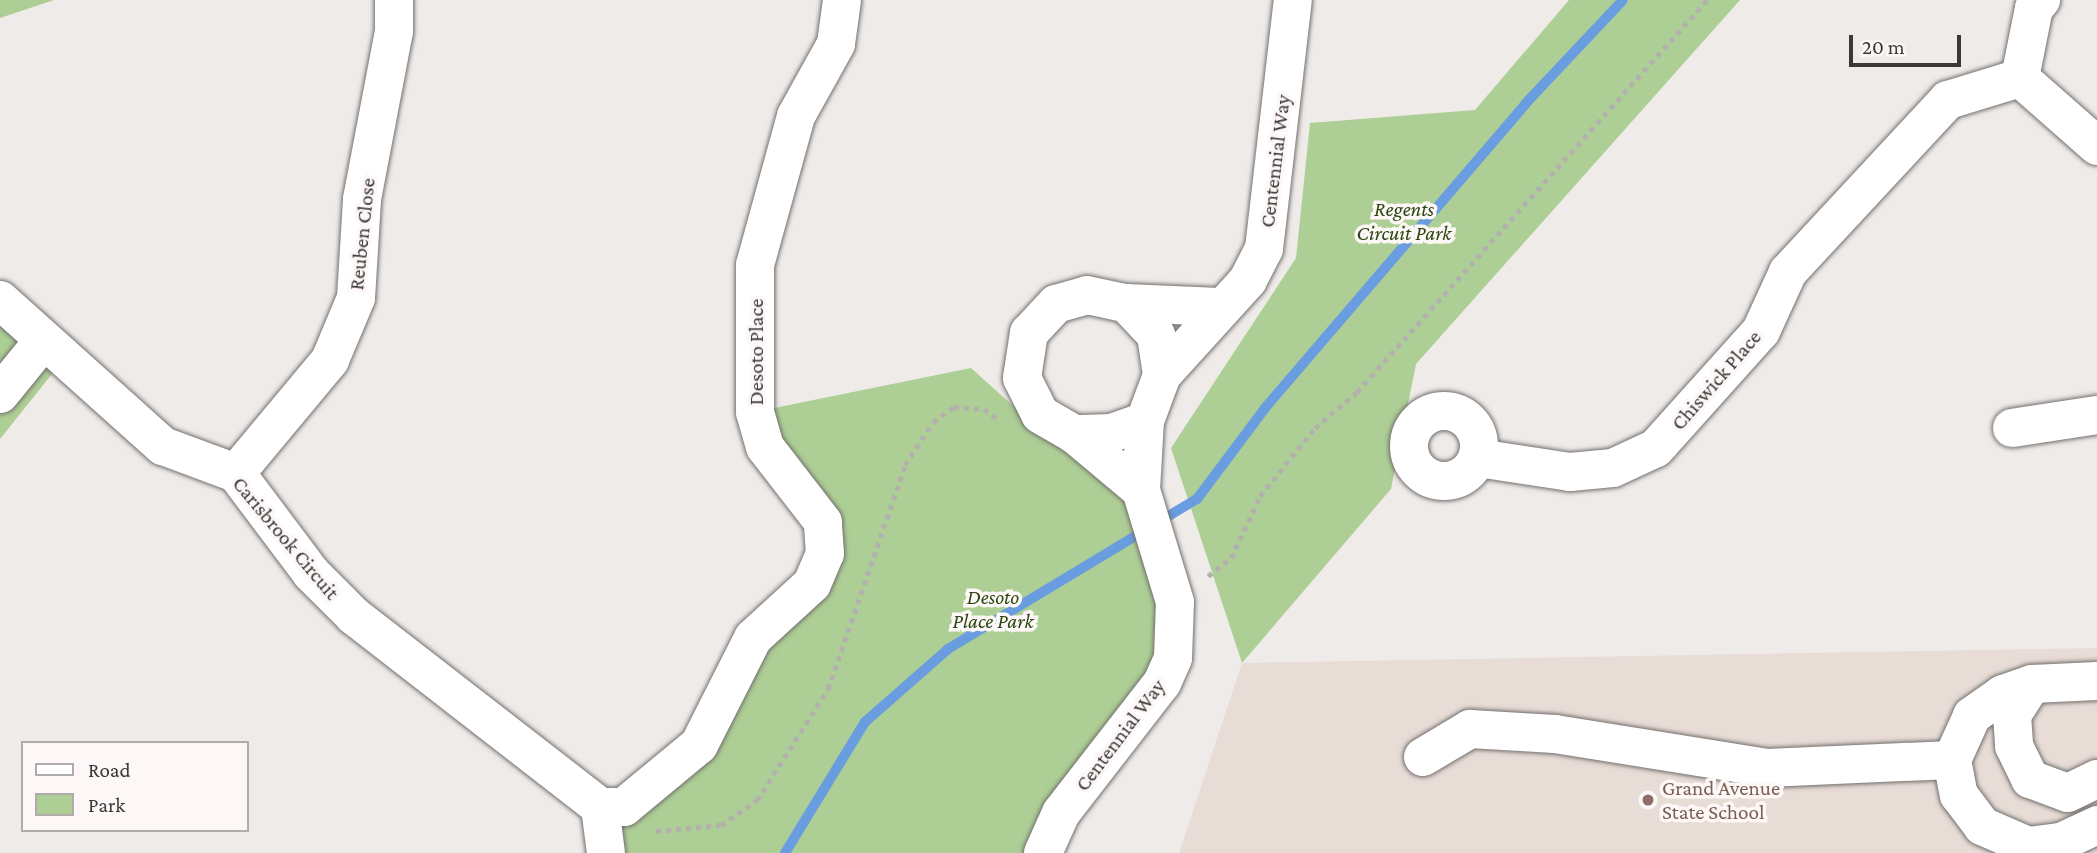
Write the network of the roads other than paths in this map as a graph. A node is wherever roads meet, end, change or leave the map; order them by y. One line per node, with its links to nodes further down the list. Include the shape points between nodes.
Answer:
1 (394, 0): 18 (street, Reuben Close, via 394,31 362,199 356,298 330,360)
2 (842, 0): 26 (street, Desoto Place, via 835,44 796,116 755,265 755,412 765,447 823,522 825,554 812,584 753,638 699,745 624,807)
3 (1293, 0): 9 (street, Centennial Way, via 1264,249 1248,280)
4 (2041, 0): 5 (street, via 2034,8)
5 (2020, 78): 6 (street); 17 (street, Chiswick Place, via 1948,100 1788,272 1761,331 1656,448 1613,468 1570,472)
6 (2097, 146)
7 (0, 300): 10 (street, Carisbrook Circuit)
8 (1126, 303): 9 (street); 11 (street, Centennial Way, via 1156,335); 16 (street, via 1087,295 1056,304 1029,333 1022,378 1040,414)
9 (1219, 307): 11 (street, Centennial Way)
10 (43, 341): 12 (street); 18 (street, Carisbrook Circuit, via 163,446)
11 (1162, 375): 14 (street, Centennial Way)
12 (0, 394)
13 (2097, 415): 15 (street)
14 (1144, 421): 16 (street, via 1112,433); 19 (street, Centennial Way)
15 (2012, 428)
16 (1074, 434): 19 (street)
17 (1478, 458)
18 (236, 473): 26 (street, Carisbrook Circuit, via 311,573 354,616)
19 (1145, 501): 27 (street, Centennial Way, via 1185,572 1175,602 1173,658 1162,683 1061,813)
20 (2097, 681): 21 (street)
21 (2032, 684): 23 (street, via 2003,694 1972,716); 24 (street, via 2012,715 2014,746 2031,779 2068,793)
22 (1423, 757): 23 (street, via 1470,729 1555,734 1767,768)
23 (1952, 760): 25 (street, via 1959,796 1982,826 2028,846 2061,842)
24 (2097, 779)
25 (2097, 825)
26 (605, 833)
27 (1044, 853)

